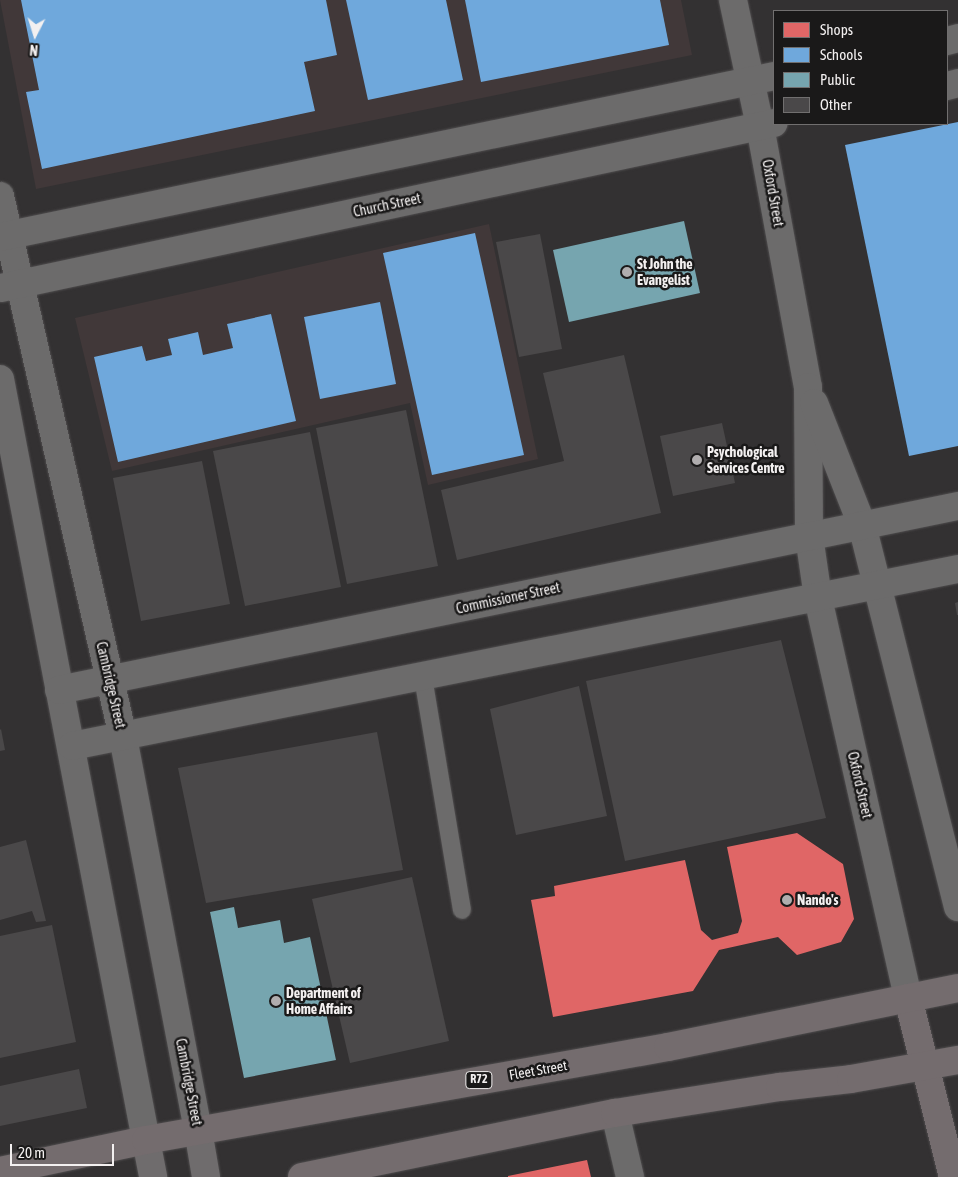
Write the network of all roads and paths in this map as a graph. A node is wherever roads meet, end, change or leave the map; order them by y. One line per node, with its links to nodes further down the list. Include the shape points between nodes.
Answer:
1 (733, 0): 2 (street, Oxford Street)
2 (763, 79): 3 (street, Oxford Street); 5 (street)
3 (767, 124): 6 (street, Church Street); 8 (street, Oxford Street)
4 (0, 196): 5 (street, Cambridge Street)
5 (4, 236): 6 (street, Cambridge Street)
6 (9, 286): 16 (street, Cambridge Street)
7 (0, 379): 17 (street)
8 (808, 387): 10 (street, Oxford Street); 11 (street, Oxford Street)
9 (958, 506): 10 (street, Commissioner Street)
10 (862, 525): 11 (street, Commissioner Street); 13 (street, Oxford Street)
11 (809, 536): 14 (street, Oxford Street); 16 (street, Commissioner Street)
12 (958, 569): 13 (street)
13 (878, 585): 14 (street); 20 (street, Oxford Street)
14 (818, 598): 15 (street); 23 (street, Oxford Street)
15 (423, 676): 18 (street); 21 (lane)
16 (110, 680): 17 (street, Commissioner Street); 18 (street, Cambridge Street)
17 (59, 690): 19 (street)
18 (123, 736): 19 (street); 27 (street, Cambridge Street)
19 (72, 746): 28 (street)
20 (958, 907)
21 (462, 910)
22 (958, 988): 23 (main road, Fleet Street / R72)
23 (908, 998): 25 (main road, Oxford Street); 27 (main road, Fleet Street / R72, via 668,1047)
24 (958, 1060): 25 (main road)
25 (926, 1067): 26 (main road); 34 (main road, Oxford Street)
26 (615, 1113): 32 (main road); 33 (street)
27 (198, 1130): 28 (main road, Fleet Street / R72); 31 (street, Cambridge Street)
28 (146, 1140): 29 (main road, Fleet Street / R72); 30 (street)
29 (0, 1171)
30 (153, 1177)
31 (206, 1177)
32 (302, 1177)
33 (630, 1177)
34 (953, 1177)

